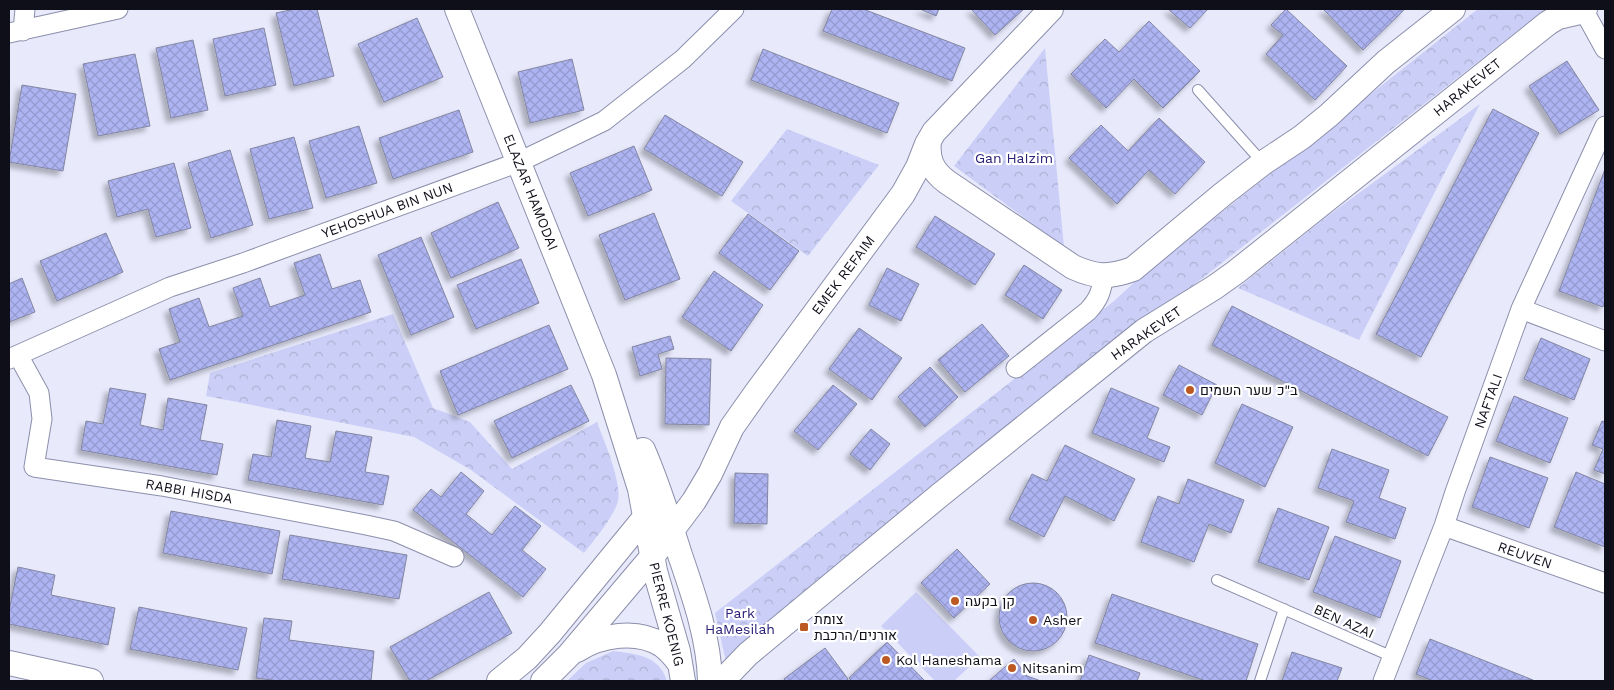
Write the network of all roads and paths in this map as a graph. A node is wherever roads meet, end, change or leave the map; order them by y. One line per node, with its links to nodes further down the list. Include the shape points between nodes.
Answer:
1 (25, 9): 8 (street)
2 (118, 9): 8 (street)
3 (457, 9): 13 (street, ELAZAR HAMODAI)
4 (734, 9): 13 (street, YEHOSHUA BIN NUN, via 683,59 604,121)
5 (1051, 9): 12 (street, EMEK REFAIM)
6 (1453, 9): 14 (street, via 1386,62 1302,137)
7 (1584, 10): 9 (street); 37 (street, HARAKEVET, via 1548,23 1236,272 1144,331 924,508 748,654)
8 (16, 32)
9 (1605, 49)
10 (1198, 90): 14 (lane)
11 (1605, 126): 16 (street, NAFTALI)
12 (929, 139): 15 (street, via 931,165 943,179 1073,267 1087,274); 23 (street, EMEK REFAIM, via 903,194 732,427 700,493)
13 (519, 162): 18 (street, YEHOSHUA BIN NUN, via 170,287); 20 (street, ELAZAR HAMODAI)
14 (1263, 163): 15 (street, via 1133,269)
15 (1104, 276): 19 (street, via 1097,301 1088,311)
16 (1521, 309): 17 (street); 22 (street, NAFTALI)
17 (1605, 341)
18 (14, 357): 24 (street, RABBI HISDA, via 39,393 42,419 34,467 179,489 366,525 394,531)
19 (1016, 368)
20 (604, 375): 21 (street, ELAZAR HAMODAI); 23 (street, ELAZAR HAMODAI, via 635,430)
21 (646, 516): 23 (street, via 661,521); 25 (street, PIERRE KOENIG); 34 (street, via 550,633)
22 (1444, 526): 27 (street, REUVEN); 30 (street, NAFTALI)
23 (672, 530): 25 (street, EMEK REFAIM); 36 (street, PIERRE KOENIG, via 704,633)
24 (454, 557)
25 (652, 557): 29 (street, EMEK REFAIM); 32 (street, PIERRE KOENIG)
26 (1217, 580): 28 (lane, BEN AZAI)
27 (1605, 583)
28 (1284, 610): 30 (lane, BEN AZAI); 38 (lane)
29 (569, 655): 32 (street, via 599,639 634,636 661,644 671,652); 35 (street)
30 (1393, 657): 39 (street, NAFTALI)
31 (9, 663): 33 (street)
32 (682, 673)
33 (91, 681)
34 (499, 681)
35 (543, 681)
36 (710, 681)
37 (722, 681)
38 (1260, 681)
39 (1384, 681)

